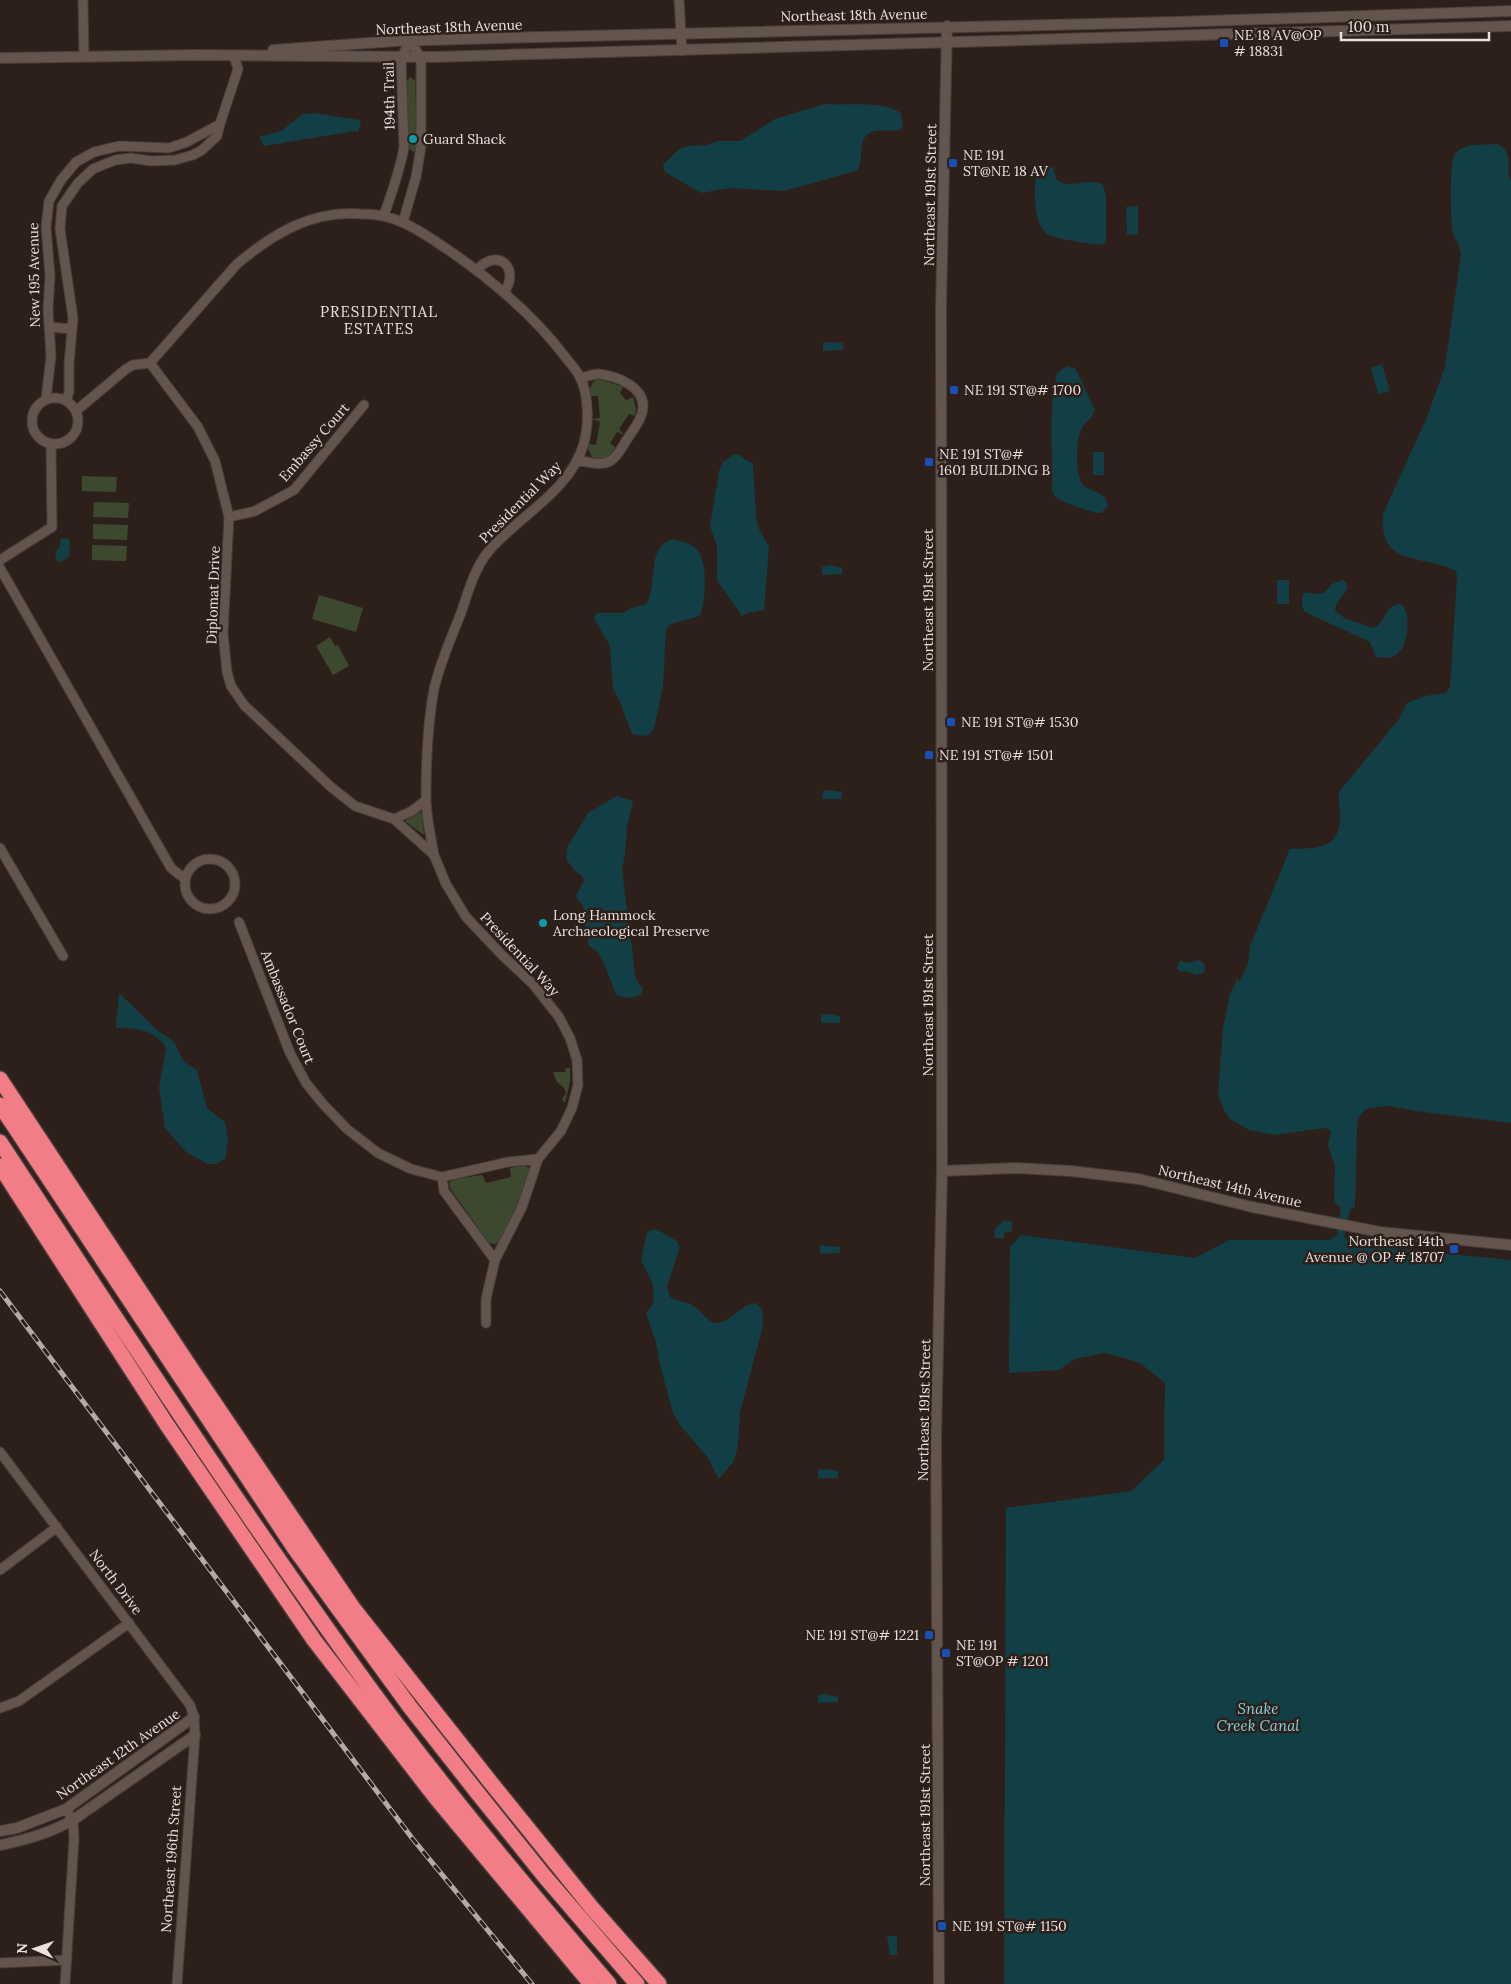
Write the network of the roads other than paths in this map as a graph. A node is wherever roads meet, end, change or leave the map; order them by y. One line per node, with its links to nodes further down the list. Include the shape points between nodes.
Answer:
1 (84, 0): 11 (street)
2 (679, 0): 6 (street)
3 (1511, 11): 4 (street, Northeast 18th Avenue)
4 (947, 26): 6 (street, Northeast 18th Avenue); 8 (street, Northeast 191st Street)
5 (1511, 26): 8 (street, Northeast 18th Avenue)
6 (681, 33): 7 (street, Northeast 18th Avenue); 9 (street)
7 (410, 41): 10 (street, Northeast 18th Avenue); 14 (street, 194th Trail); 15 (street)
8 (946, 44): 9 (street, Northeast 18th Avenue); 48 (street, Northeast 191st Street, via 941,306)
9 (682, 50): 15 (street, Northeast 18th Avenue)
10 (197, 55): 11 (street, Northeast 18th Avenue); 12 (street, Northeast 18th Avenue)
11 (84, 56): 13 (street, Northeast 18th Avenue)
12 (234, 56): 14 (street, Northeast 18th Avenue); 16 (street, New 195 Avenue, via 238,69)
13 (0, 58)
14 (400, 58): 15 (street, Northeast 18th Avenue); 17 (street, 194th Trail)
15 (421, 58): 18 (street)
16 (220, 124): 23 (street, New 195 Avenue, via 169,148 119,146 94,152 76,162 49,201 46,227 50,276); 24 (street, New 195 Avenue, via 217,136 193,155 175,160 116,160 93,168 78,183 62,206 60,229)
17 (402, 160): 18 (street); 19 (street, 194th Trail)
18 (419, 162): 20 (street)
19 (384, 215): 20 (street, Presidential Way); 25 (street, Presidential Way, via 326,214 277,234 237,264)
20 (403, 222): 21 (street, Presidential Way)
21 (477, 270): 22 (street, Presidential Way); 22 (street, via 487,261 503,262 511,275)
22 (504, 293): 26 (street, Presidential Way, via 551,339)
23 (49, 327): 24 (street); 27 (street, New 195 Avenue, via 51,356)
24 (72, 329): 28 (street, New 195 Avenue)
25 (150, 363): 30 (street, via 126,369); 33 (street, Diplomat Drive, via 198,427 215,461)
26 (580, 378): 32 (street, Presidential Way, via 587,425); 32 (street, Presidential Way, via 599,374 625,382 640,396 643,406 640,418 612,460 596,463)
27 (46, 399): 28 (street); 31 (street, via 34,410 31,424 38,438)
28 (66, 401): 30 (street)
29 (364, 405): 33 (street, Embassy Court, via 294,490 255,511)
30 (76, 411): 31 (street, via 78,423 72,437 66,442)
31 (51, 445): 34 (street, via 52,527)
32 (578, 460): 36 (street, Presidential Way, via 566,480 487,553 476,572 442,660 434,691)
33 (229, 517): 37 (street, Diplomat Drive, via 223,633 231,686 244,705 354,806)
34 (0, 560)
35 (0, 568): 40 (street, via 172,868)
36 (426, 800): 37 (street); 39 (street, Presidential Way)
37 (394, 819): 39 (street, Presidential Way)
38 (0, 848): 42 (street)
39 (434, 855): 46 (street, Presidential Way, via 446,884 466,917 533,984 559,1017 570,1038 577,1060 578,1085 572,1108 561,1131)
40 (186, 879): 40 (street, via 197,862 212,859 226,865 235,886 228,902 220,907 204,908 189,899)
41 (239, 922): 49 (street, Ambassador Court, via 290,1053 306,1083 347,1129 378,1152 411,1169)
42 (63, 956)
43 (0, 1079): 73 (highway, via 353,1608 555,1862)
44 (0, 1105): 72 (highway, via 295,1549 410,1707 476,1791)
45 (0, 1142): 71 (highway, via 206,1454 352,1664 431,1768)
46 (538, 1160): 49 (street, Ambassador Court, via 508,1162); 51 (street, Presidential Way, via 522,1207)
47 (0, 1166): 64 (highway, via 167,1425 314,1640)
48 (942, 1171): 50 (street, Northeast 14th Avenue, via 1015,1168 1139,1179 1252,1207 1380,1232); 74 (street, Northeast 191st Street, via 936,1436)
49 (442, 1177): 51 (street, via 444,1191)
50 (1511, 1245)
51 (495, 1260): 52 (street, Presidential Way, via 486,1299)
52 (486, 1323)
53 (0, 1452): 54 (street, North Drive)
54 (57, 1527): 55 (street); 56 (street, North Drive)
55 (0, 1570)
56 (129, 1623): 57 (street, via 19,1701); 58 (street, North Drive, via 190,1705)
57 (0, 1708)
58 (194, 1717): 59 (street, North Drive); 60 (street, Northeast 12th Avenue)
59 (194, 1735): 61 (street, Northeast 12th Avenue); 68 (street, Northeast 196th Street)
60 (66, 1809): 61 (street); 62 (street, Northeast 12th Avenue, via 17,1828)
61 (73, 1820): 63 (street, Northeast 12th Avenue, via 19,1842); 65 (street)
62 (0, 1831)
63 (0, 1845)
64 (486, 1858): 69 (highway); 70 (highway)
65 (67, 1960): 66 (street); 67 (street)
66 (0, 1963)
67 (65, 1984)
68 (176, 1984)
69 (591, 1984)
70 (598, 1984)
71 (610, 1984)
72 (637, 1984)
73 (659, 1984)
74 (939, 1984)

